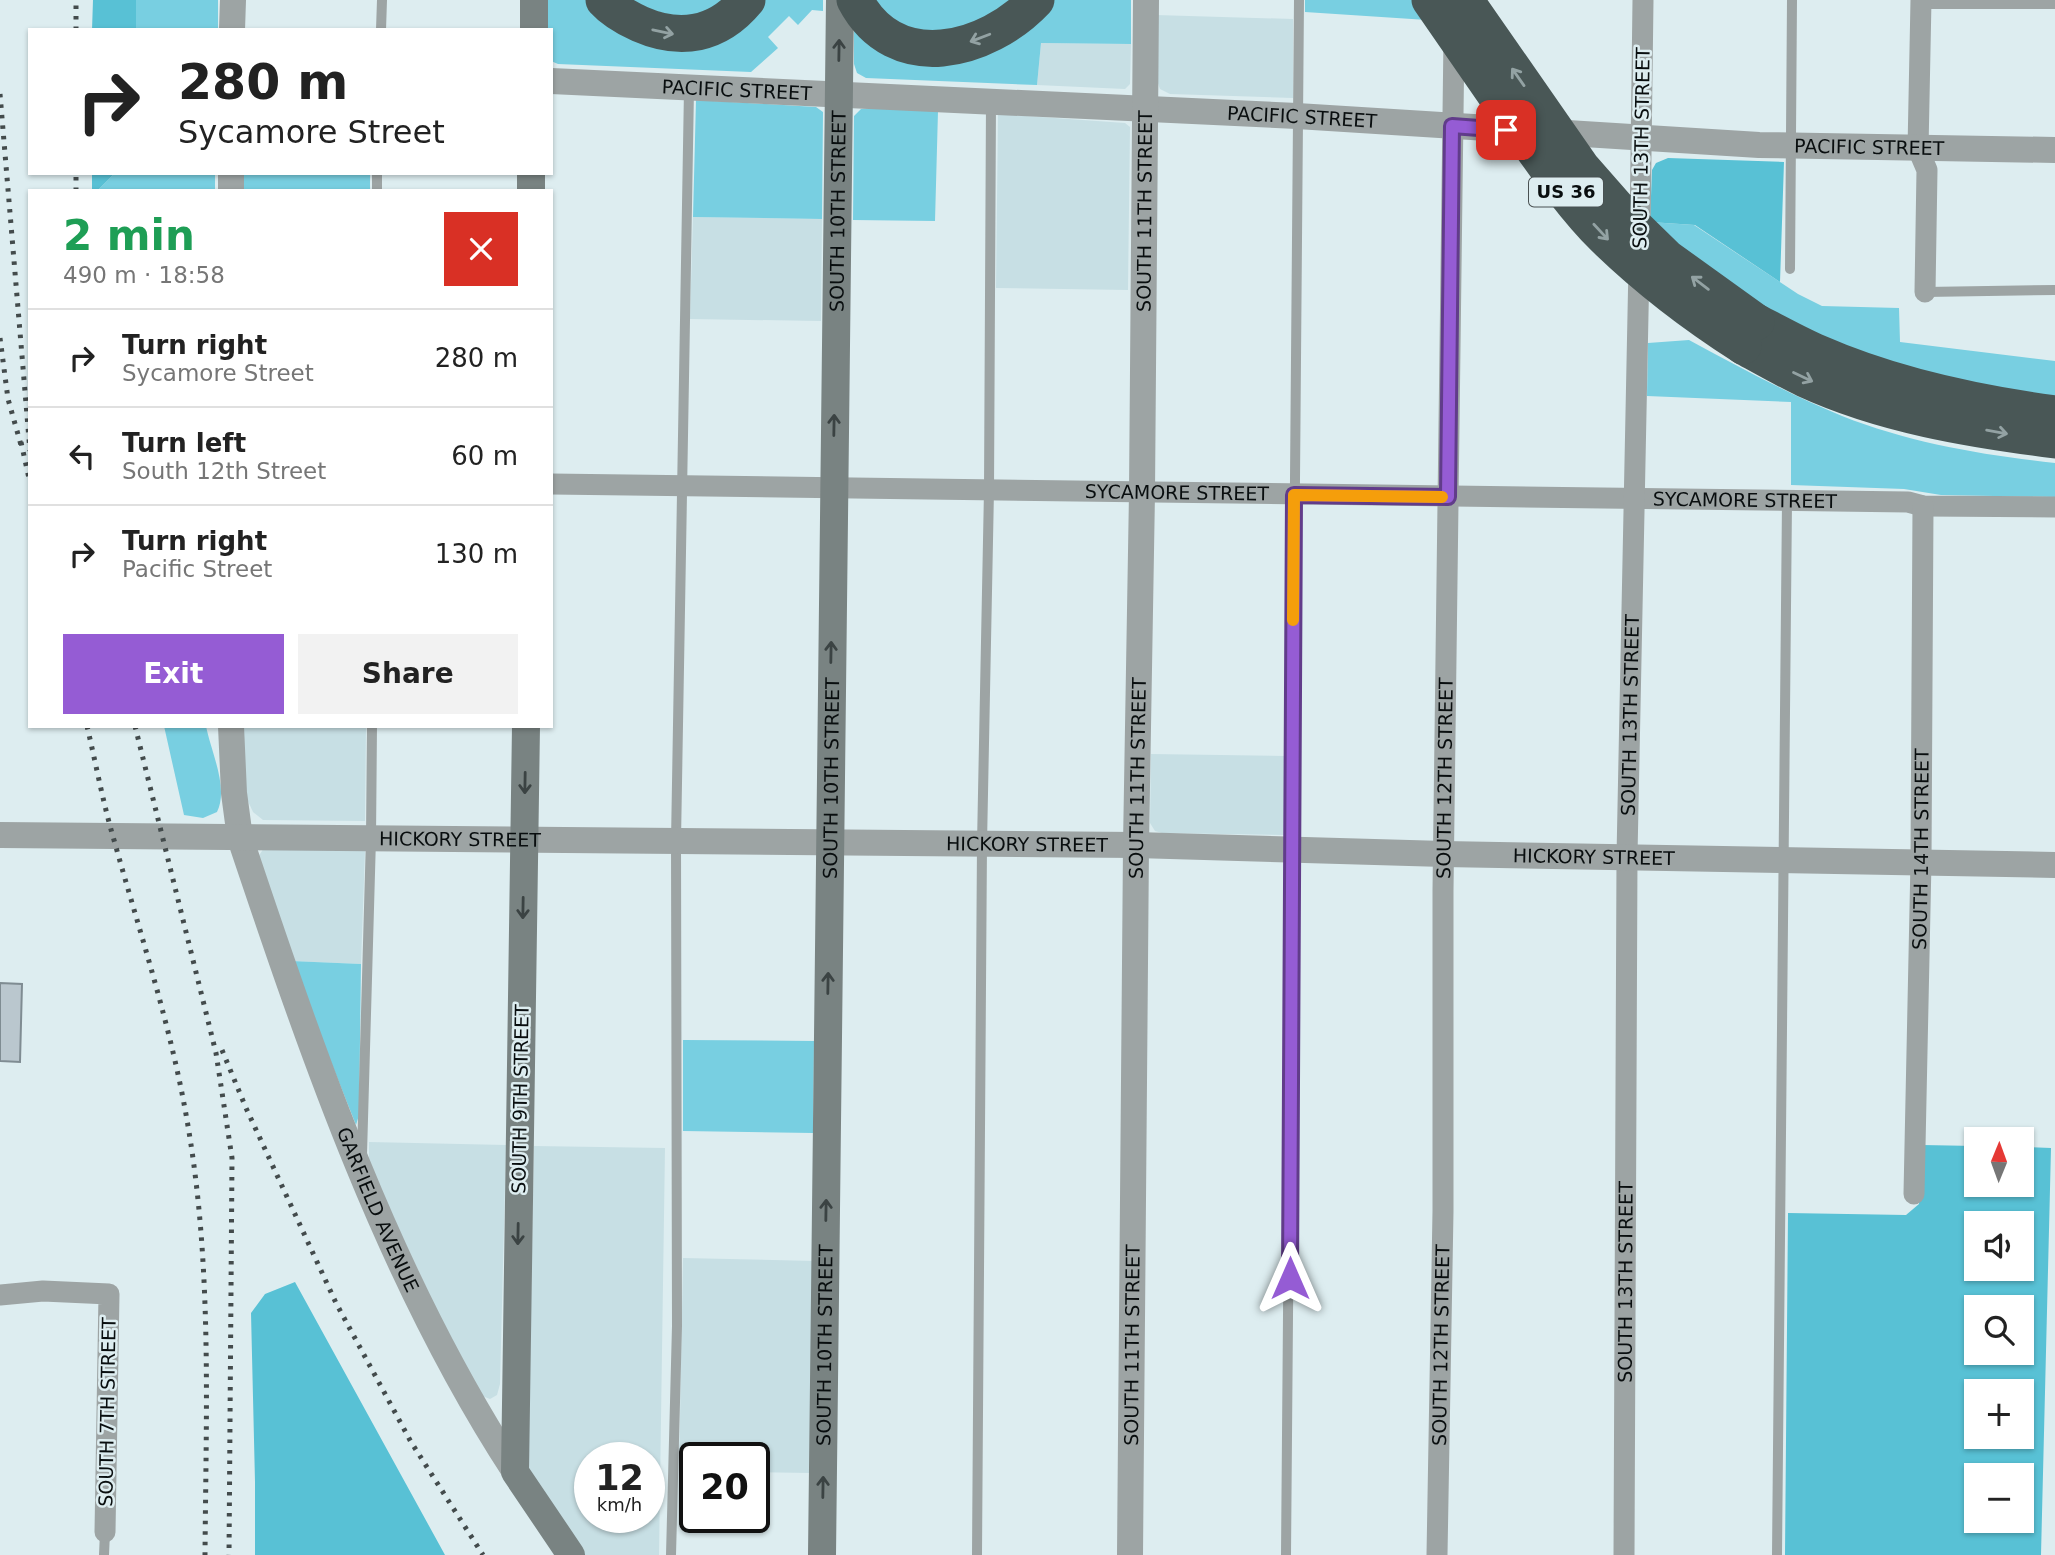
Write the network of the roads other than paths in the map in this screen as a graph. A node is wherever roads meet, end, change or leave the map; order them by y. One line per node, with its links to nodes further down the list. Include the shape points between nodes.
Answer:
1 (233, 0): 18 (street)
2 (382, 0): 19 (lane)
3 (534, 0): 20 (main road)
4 (604, 0): 5 (highway, one-way to 5, via 631,20 672,34 691,34 719,24)
5 (747, 0)
6 (840, 0): 23 (main road, SOUTH 10TH STREET, one-way to 6)
7 (855, 0): 8 (highway, one-way to 7, via 987,36 963,44 921,48 886,37)
8 (1036, 0)
9 (1146, 0): 25 (street, SOUTH 11TH STREET)
10 (1299, 0): 26 (lane)
11 (1430, 0): 35 (highway, US 36, one-way to 35, bridge, via 1547,167 1603,235 1652,281 1712,326)
12 (1454, 0): 27 (street, SOUTH 12TH STREET)
13 (1465, 0): 35 (highway, US 36, one-way to 13, bridge, via 1722,299 1667,258 1582,168)
14 (1643, 0): 28 (street, SOUTH 13TH STREET)
15 (1792, 0): 29 (lane)
16 (1921, 2): 17 (lane); 30 (street)
17 (2055, 4)
18 (232, 28)
19 (380, 28)
20 (534, 28)
21 (553, 81): 22 (street, PACIFIC STREET)
22 (689, 89): 23 (street, PACIFIC STREET); 39 (lane)
23 (838, 95): 24 (street, PACIFIC STREET); 40 (main road, SOUTH 10TH STREET, one-way to 23)
24 (991, 101): 25 (street, PACIFIC STREET); 41 (lane)
25 (1146, 109): 26 (street, PACIFIC STREET); 42 (street, SOUTH 11TH STREET)
26 (1297, 116): 27 (street, PACIFIC STREET); 43 (lane)
27 (1452, 126): 28 (street, PACIFIC STREET); 44 (street, SOUTH 12TH STREET)
28 (1642, 138): 29 (street, PACIFIC STREET); 45 (street, SOUTH 13TH STREET)
29 (1792, 146): 30 (street, PACIFIC STREET); 32 (lane)
30 (1918, 149): 31 (street, PACIFIC STREET); 34 (street, via 1927,170)
31 (2055, 150)
32 (1790, 269)
33 (2055, 290): 34 (lane)
34 (1925, 292)
35 (1749, 334): 36 (highway, US 36, via 1943,395); 37 (highway, US 36, one-way to 37, via 1806,379 1868,403 1939,422)
36 (2055, 414)
37 (2055, 440)
38 (553, 484): 39 (street, SYCAMORE STREET)
39 (683, 486): 40 (street, SYCAMORE STREET); 56 (lane)
40 (834, 489): 41 (street, SYCAMORE STREET); 57 (main road, SOUTH 10TH STREET, one-way to 40)
41 (989, 489): 42 (street, SYCAMORE STREET); 58 (lane)
42 (1142, 492): 43 (street, SYCAMORE STREET); 59 (street, SOUTH 11TH STREET)
43 (1294, 495): 44 (street, SYCAMORE STREET); 60 (lane)
44 (1448, 497): 45 (street, SYCAMORE STREET); 61 (street, SOUTH 12TH STREET)
45 (1634, 498): 46 (street, SYCAMORE STREET); 62 (street, SOUTH 13TH STREET)
46 (1787, 501): 47 (street, SYCAMORE STREET); 63 (lane)
47 (1923, 506): 48 (street, SYCAMORE STREET); 64 (street, SOUTH 14TH STREET)
48 (2055, 508)
49 (231, 728): 53 (street, GARFIELD AVENUE)
50 (372, 728): 54 (lane)
51 (526, 728): 55 (main road, SOUTH 9TH STREET, one-way to 55)
52 (0, 835): 53 (street, HICKORY STREET)
53 (240, 838): 54 (street, HICKORY STREET); 66 (street, GARFIELD AVENUE, via 331,1100)
54 (371, 838): 55 (street, HICKORY STREET); 66 (lane)
55 (524, 840): 56 (street, HICKORY STREET); 69 (main road, SOUTH 9TH STREET, one-way to 69)
56 (676, 841): 57 (street, HICKORY STREET); 73 (lane, via 677,1326)
57 (829, 843): 58 (street, HICKORY STREET); 74 (main road, SOUTH 10TH STREET, one-way to 57)
58 (982, 844): 59 (street, HICKORY STREET); 75 (lane)
59 (1136, 845): 60 (street, HICKORY STREET); 76 (street, SOUTH 11TH STREET)
60 (1292, 849): 61 (street, HICKORY STREET); 77 (lane)
61 (1444, 854): 62 (street, HICKORY STREET); 78 (street, SOUTH 12TH STREET)
62 (1627, 856): 63 (street, HICKORY STREET); 79 (street, SOUTH 13TH STREET)
63 (1784, 859): 64 (street, HICKORY STREET); 80 (lane)
64 (1921, 861): 65 (street, HICKORY STREET); 67 (street, SOUTH 14TH STREET)
65 (2055, 865)
66 (362, 1171): 69 (street, GARFIELD AVENUE, via 405,1273 480,1418)
67 (1914, 1194)
68 (0, 1295): 70 (street, SOUTH 7TH STREET, via 43,1291 109,1294)
69 (515, 1472): 72 (main road, GARFIELD AVENUE)
70 (105, 1532): 71 (lane, SOUTH 7TH STREET)
71 (104, 1555)
72 (571, 1555)
73 (671, 1555)
74 (822, 1555)
75 (977, 1555)
76 (1130, 1555)
77 (1286, 1555)
78 (1437, 1555)
79 (1624, 1555)
80 (1777, 1555)

